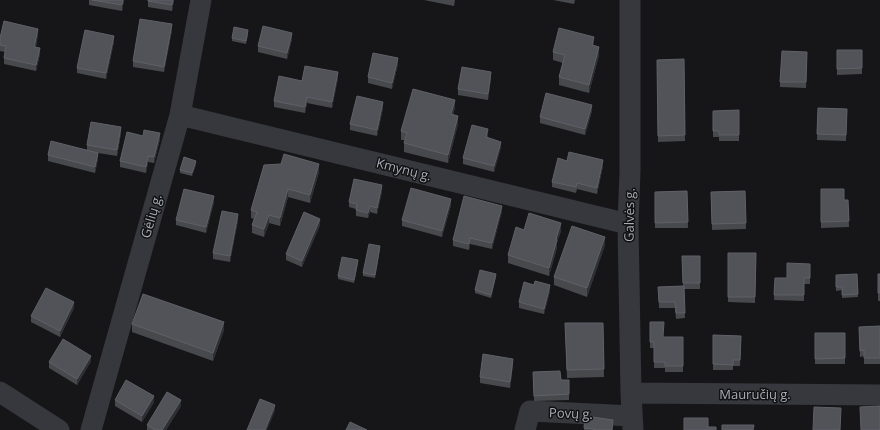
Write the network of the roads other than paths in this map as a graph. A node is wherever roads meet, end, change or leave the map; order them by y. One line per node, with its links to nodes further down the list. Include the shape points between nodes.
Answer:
1 (201, 0): 3 (street, Gėlių g.)
2 (630, 0): 4 (street, Galvės g.)
3 (180, 115): 4 (street, Kmynų g.); 10 (street, Gėlių g.)
4 (628, 224): 6 (street, Galvės g.)
5 (0, 392): 9 (street)
6 (631, 393): 7 (street, Mauručių g.); 8 (street, Galvės g.)
7 (880, 395)
8 (632, 423): 11 (street, Povų g., via 530,411)
9 (59, 430)
10 (91, 430)
11 (525, 430)

